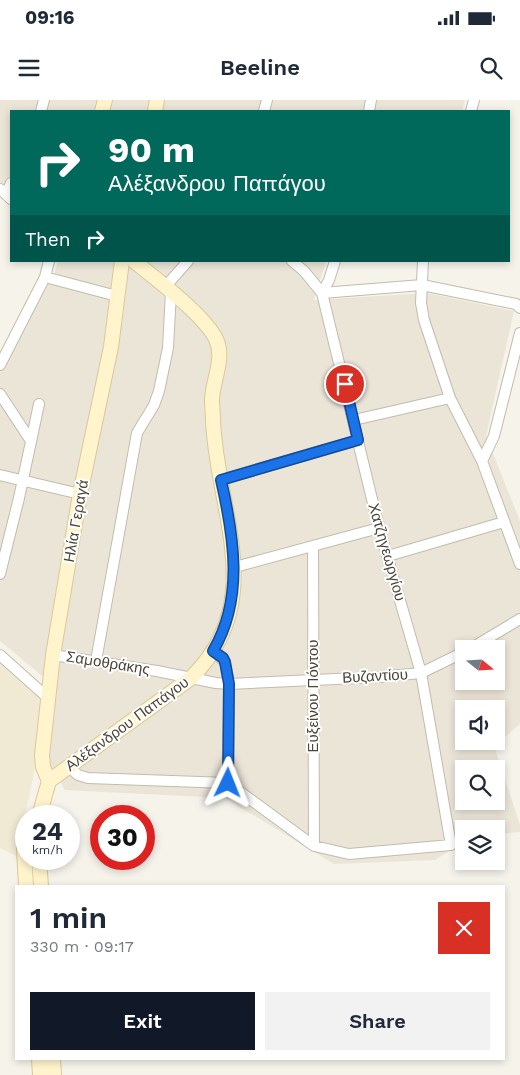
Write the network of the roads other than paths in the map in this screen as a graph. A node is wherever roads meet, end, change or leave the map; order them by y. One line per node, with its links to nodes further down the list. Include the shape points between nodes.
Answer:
1 (50, 262): 8 (street)
2 (122, 262): 12 (street, Ηλία Γεραγά)
3 (135, 262): 10 (street, Αλέξανδρου Παπάγου)
4 (187, 262): 10 (street)
5 (293, 262): 11 (street)
6 (334, 262): 11 (street)
7 (422, 262): 9 (street)
8 (45, 277): 12 (street); 15 (street)
9 (422, 285): 11 (street); 13 (street, via 516,304); 17 (street, via 424,320)
10 (168, 290): 25 (street, Αλέξανδρου Παπάγου, via 206,326 220,349 212,399); 40 (street, via 168,348 154,404 137,433)
11 (322, 293): 19 (street, Χατζηγεωργίου)
12 (117, 296): 26 (street, Ηλία Γεραγά, via 111,347)
13 (520, 308)
14 (520, 333): 22 (street, via 494,436)
15 (0, 365)
16 (0, 394): 21 (street)
17 (450, 398): 19 (street); 22 (street)
18 (39, 404): 21 (street)
19 (354, 420): 20 (street, Χατζηγεωργίου)
20 (358, 440): 25 (street); 28 (street, Χατζηγεωργίου)
21 (31, 441): 24 (street)
22 (482, 461): 27 (street)
23 (0, 475): 24 (street)
24 (23, 480): 26 (street); 33 (street)
25 (221, 480): 32 (street, Αλέξανδρου Παπάγου)
26 (80, 494): 38 (street, Ηλία Γεραγά)
27 (504, 522): 30 (street); 31 (street)
28 (379, 528): 29 (street); 30 (street, Χατζηγεωργίου)
29 (314, 546): 32 (street); 43 (street, Ευξείνου Πόντου)
30 (388, 556): 41 (street, Χατζηγεωργίου)
31 (520, 564)
32 (235, 567): 36 (street, Αλέξανδρου Παπάγου, via 228,617)
33 (0, 574)
34 (520, 619): 35 (street)
35 (485, 640)
36 (213, 651): 42 (street, Αλέξανδρου Παπάγου); 44 (street, via 225,662)
37 (0, 655): 45 (street)
38 (54, 655): 40 (street, Σαμοθράκης); 45 (street, Ηλία Γεραγά)
39 (455, 656): 41 (street, Βυζαντίου)
40 (96, 661): 42 (street, Σαμοθράκης)
41 (421, 673): 43 (street, Βυζαντίου); 50 (street, Χατζηγεωργίου, via 451,846 349,854)
42 (191, 678): 44 (street, Βυζαντίου); 46 (street, Αλέξανδρου Παπάγου)
43 (313, 679): 44 (street, Βυζαντίου); 50 (street, Ευξείνου Πόντου)
44 (229, 684): 48 (street)
45 (48, 698): 47 (street, Ηλία Γεραγά, via 42,755)
46 (69, 767): 47 (street, Αλέξανδρου Παπάγου); 48 (street, via 88,778)
47 (49, 781): 49 (street)
48 (228, 783): 50 (street)
49 (41, 805)
50 (314, 846)
51 (25, 870): 53 (street)
52 (40, 870): 54 (street)
53 (26, 885)
54 (41, 885)
55 (39, 1060): 57 (street)
56 (52, 1060): 58 (street)
57 (40, 1075)
58 (54, 1075)

